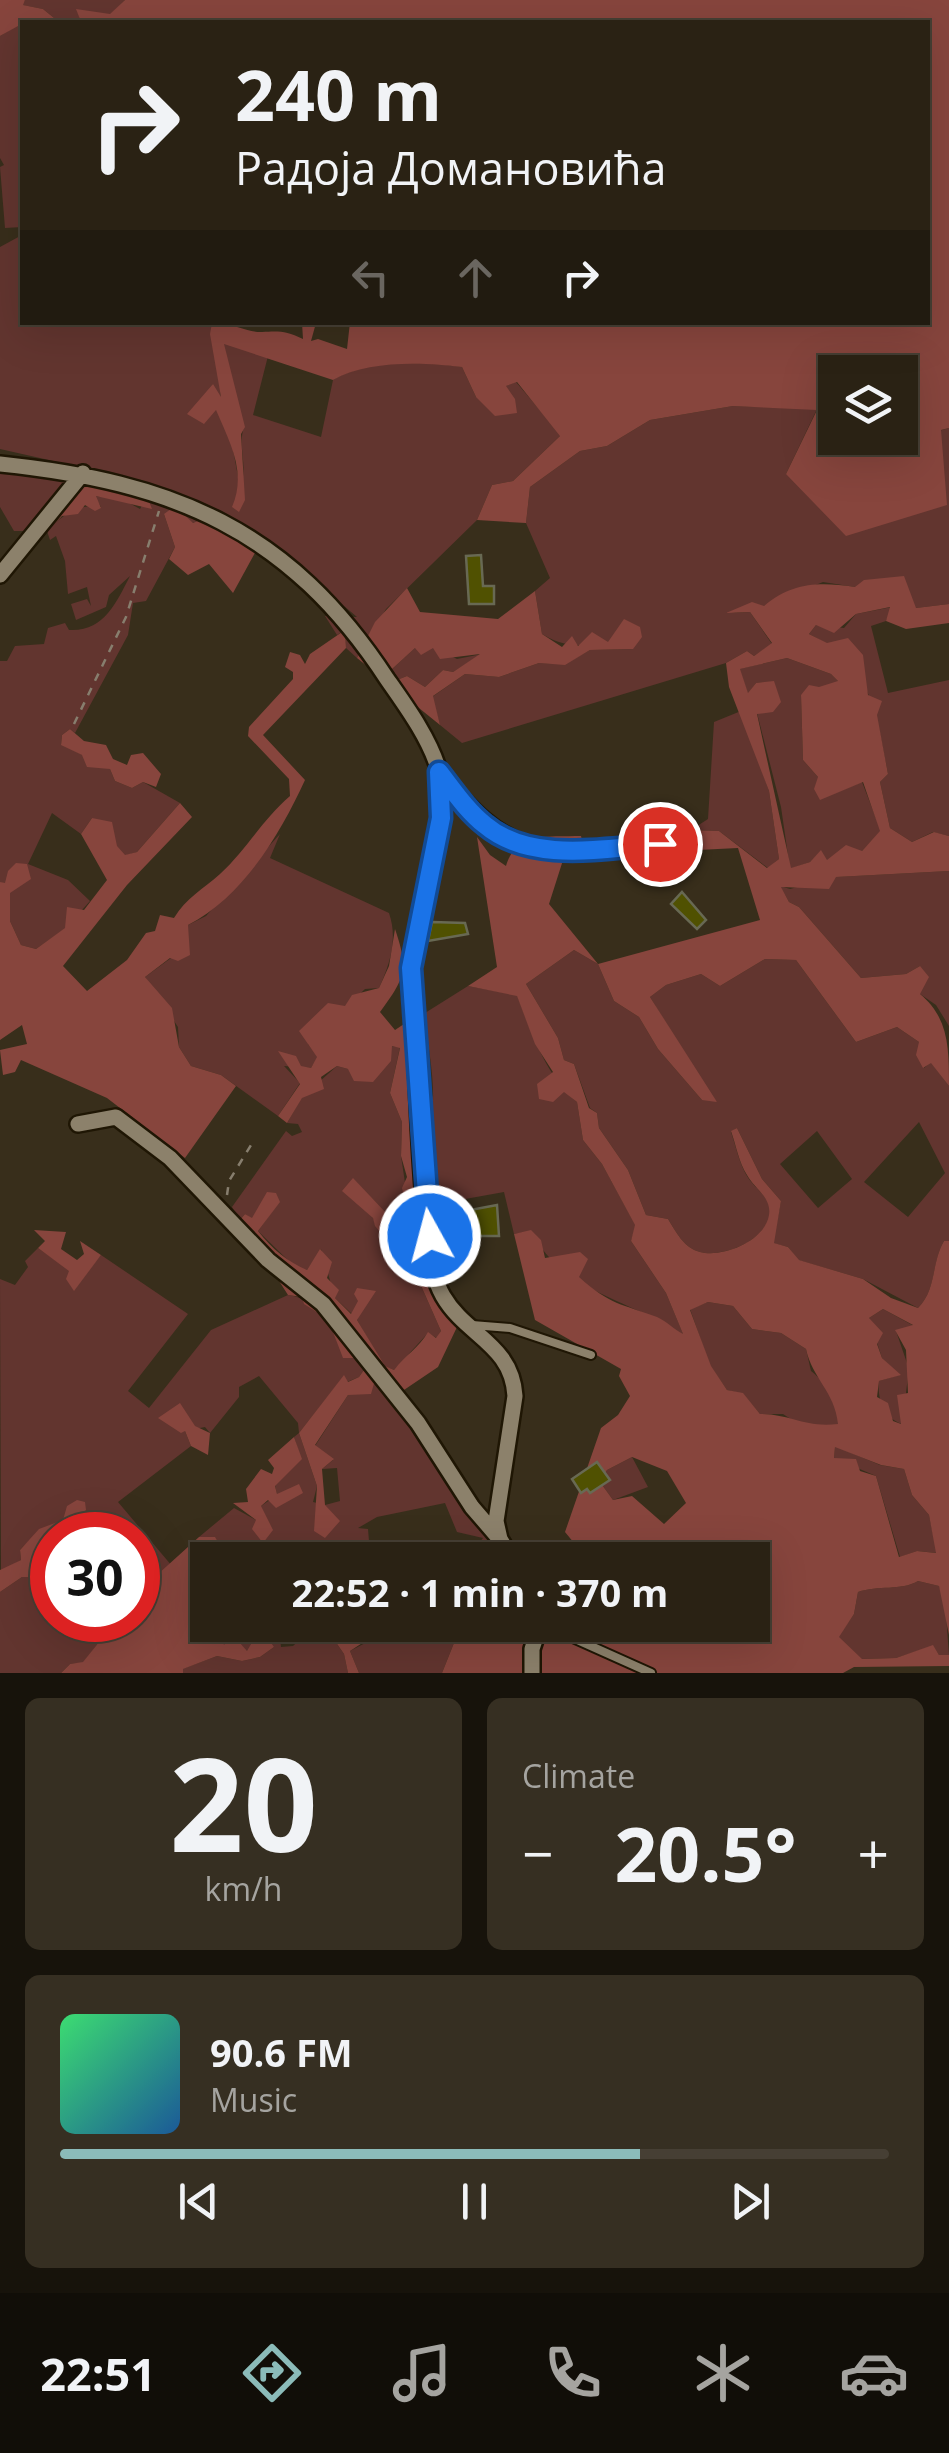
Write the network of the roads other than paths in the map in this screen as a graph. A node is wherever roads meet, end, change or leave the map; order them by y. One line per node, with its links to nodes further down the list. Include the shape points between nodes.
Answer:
1 (0, 464): 2 (street)
2 (83, 473): 3 (street); 4 (street, via 161,495 232,526 288,566 331,603 410,713)
3 (0, 575)
4 (439, 772): 5 (street, via 485,825 508,840 534,848); 7 (street, via 441,818 411,968 412,1012 435,1272 441,1294)
5 (660, 844)
6 (78, 1124): 9 (street, via 116,1117 170,1158 268,1260 323,1304)
7 (472, 1325): 8 (lane, via 510,1328); 9 (street, via 514,1376 496,1521)
8 (590, 1355)
9 (500, 1539): 10 (street)
10 (502, 1542)
11 (534, 1642): 13 (street)
12 (582, 1642): 14 (lane)
13 (532, 1673)
14 (651, 1673)

